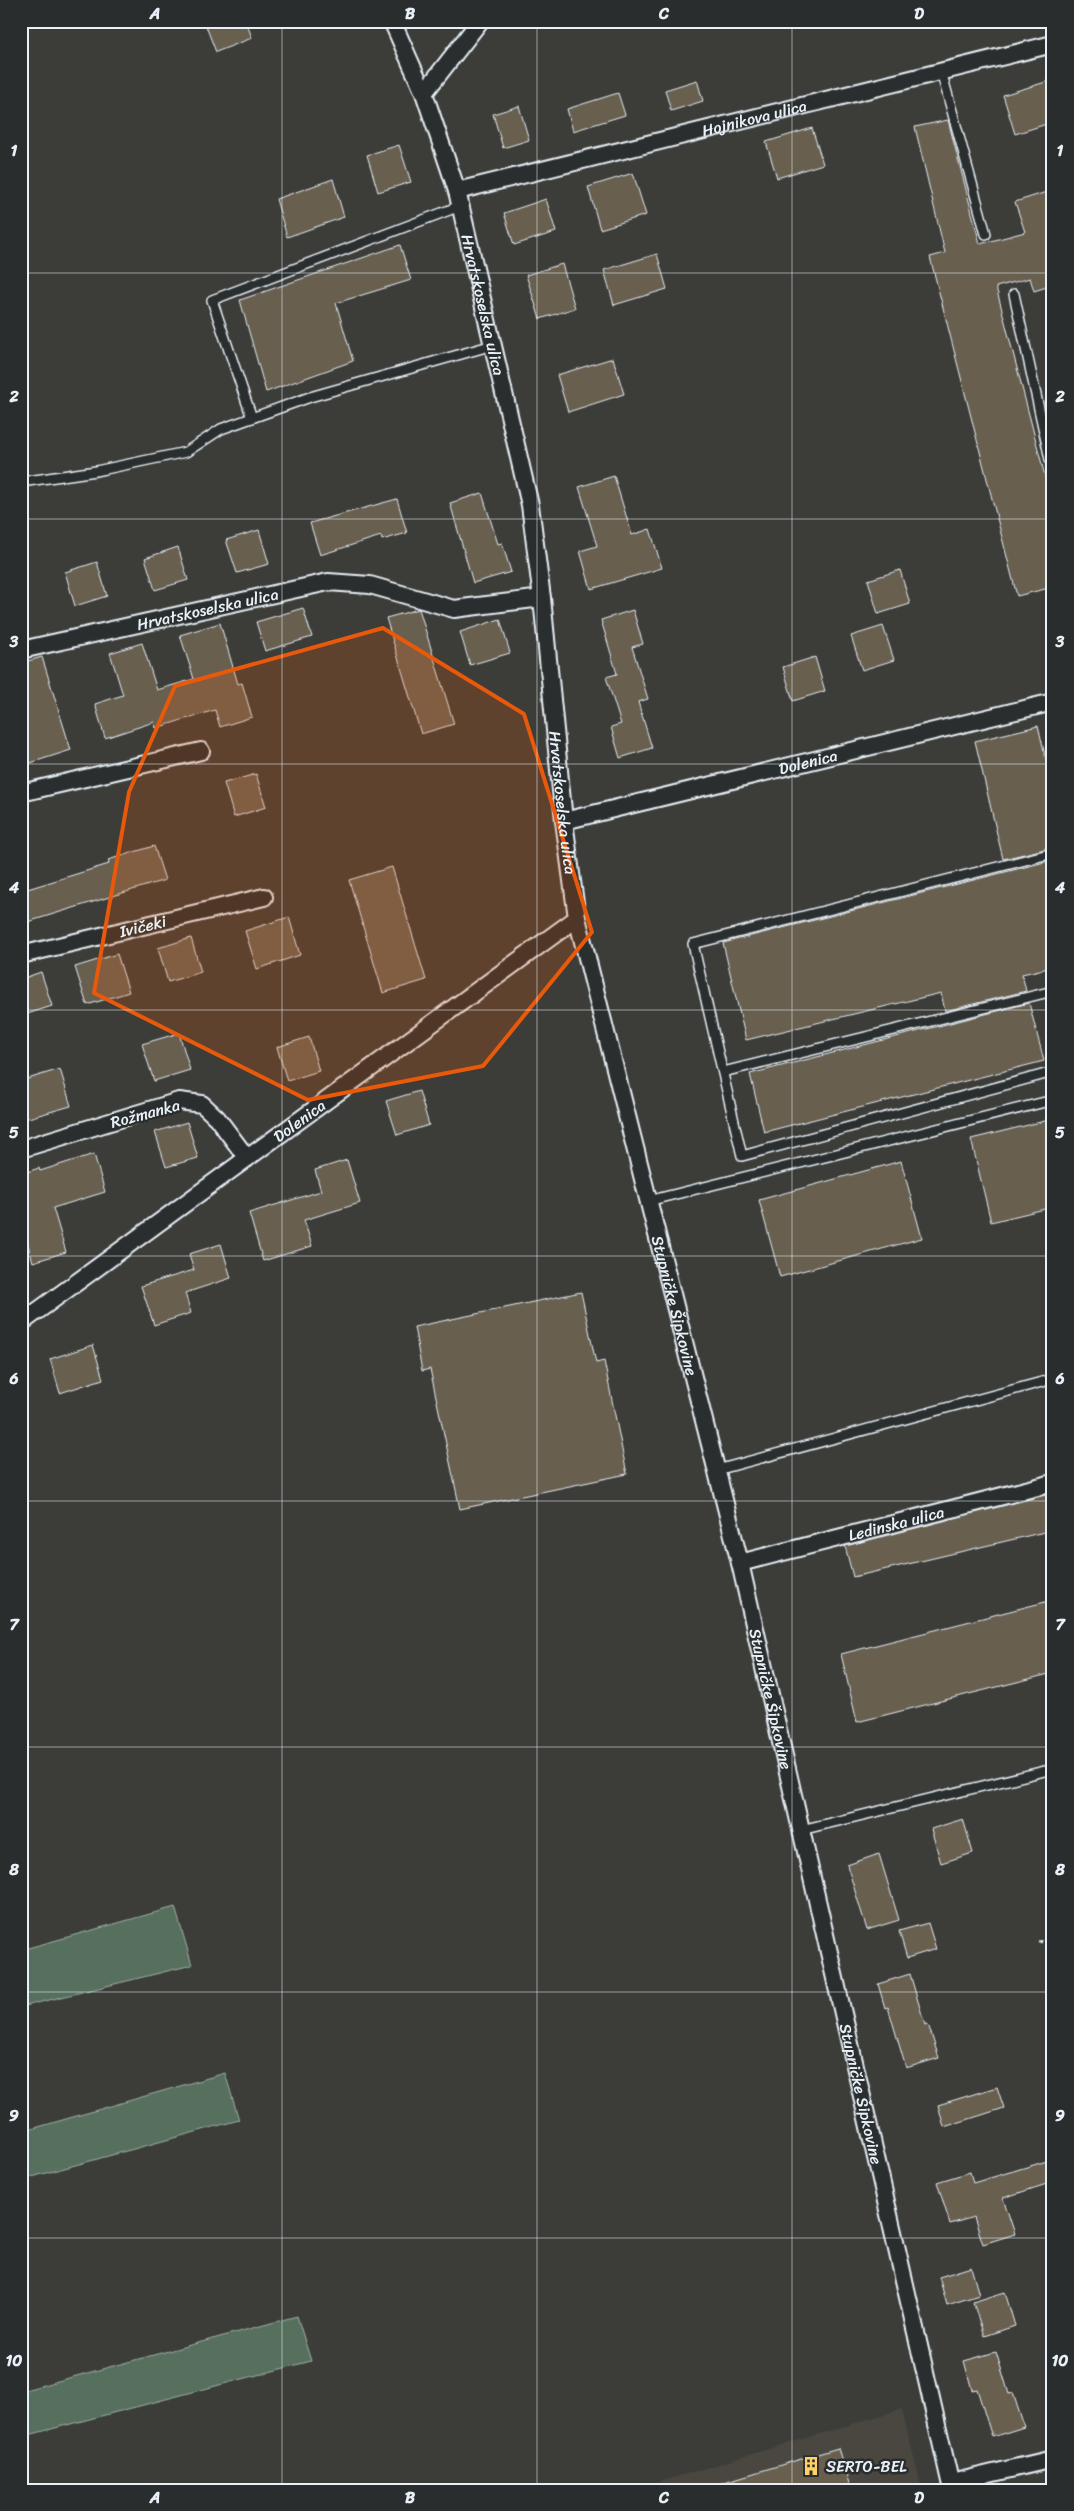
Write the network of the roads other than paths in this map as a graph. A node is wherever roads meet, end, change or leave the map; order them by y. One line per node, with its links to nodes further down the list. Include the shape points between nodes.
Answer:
1 (392, 21): 5 (street, Hrvatskoselska ulica)
2 (480, 21): 5 (street)
3 (1052, 49): 4 (street, Hojnikova ulica)
4 (941, 71): 6 (street, Hojnikova ulica); 7 (lane)
5 (424, 93): 6 (street, Hrvatskoselska ulica)
6 (458, 198): 9 (street, Hrvatskoselska ulica); 10 (lane, via 212,300)
7 (986, 234)
8 (1014, 294): 11 (lane)
9 (493, 345): 10 (lane); 13 (street, Hrvatskoselska ulica, via 530,504)
10 (252, 418): 12 (lane, via 221,429 186,452 96,471)
11 (1053, 473)
12 (21, 482)
13 (542, 598): 14 (street, Hrvatskoselska ulica, via 454,608 370,584 328,582); 18 (street, Hrvatskoselska ulica)
14 (21, 650)
15 (1053, 702): 18 (street, Dolenica)
16 (201, 751): 17 (street)
17 (21, 793)
18 (564, 822): 21 (street, Hrvatskoselska ulica)
19 (1053, 854): 24 (lane, via 693,944)
20 (264, 896): 22 (street, Ivičeki)
21 (577, 918): 28 (street, Dolenica); 29 (street, Stupničke Šipkovine)
22 (21, 955)
23 (1053, 990): 24 (lane)
24 (722, 1072): 25 (lane, via 742,1156)
25 (1053, 1072)
26 (1053, 1100): 29 (lane)
27 (21, 1149): 28 (street, Rožmanka, via 179,1101 202,1104 218,1118)
28 (247, 1158): 30 (street, Dolenica)
29 (648, 1201): 32 (street, Stupničke Šipkovine)
30 (21, 1323)
31 (1053, 1379): 32 (lane)
32 (717, 1470): 34 (street, Stupničke Šipkovine)
33 (1053, 1482): 34 (street, Ledinska ulica)
34 (740, 1563): 36 (street, Stupničke Šipkovine)
35 (1053, 1769): 36 (lane)
36 (801, 1830): 38 (street, Stupničke Šipkovine)
37 (1053, 2459): 38 (street, Stupničke Šipkovine)
38 (951, 2486)

